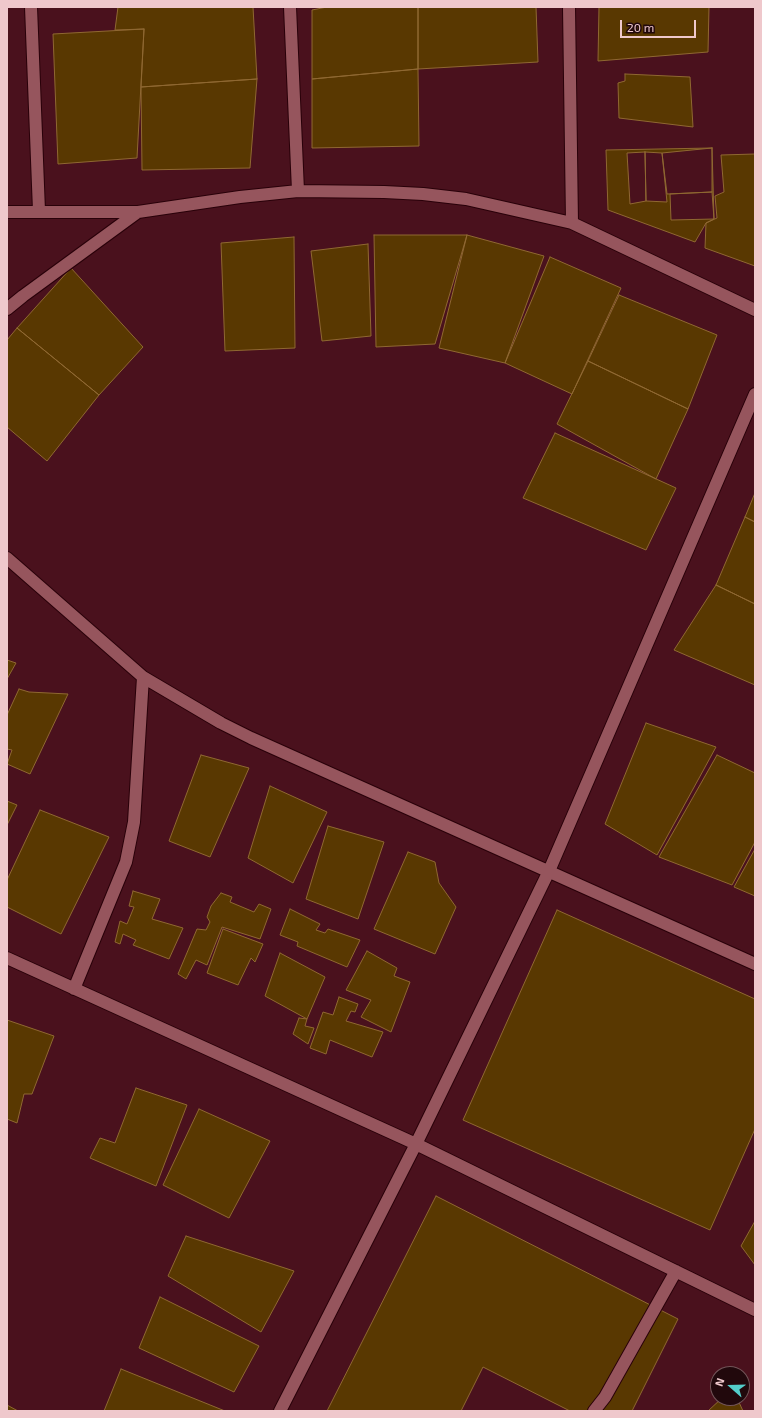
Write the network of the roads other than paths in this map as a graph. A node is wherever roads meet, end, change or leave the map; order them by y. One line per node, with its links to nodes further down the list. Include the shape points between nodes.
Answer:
1 (32, 7): 5 (street)
2 (290, 7): 4 (street)
3 (569, 7): 8 (street)
4 (298, 191): 7 (street); 8 (street, via 384,192 466,199)
5 (39, 211): 6 (street); 7 (street)
6 (7, 212)
7 (138, 212): 9 (street)
8 (572, 223): 10 (street)
9 (7, 309)
10 (755, 310)
11 (755, 394): 14 (street)
12 (7, 558): 13 (street)
13 (143, 677): 14 (street, via 251,738); 17 (street, via 134,822 128,855)
14 (549, 871): 16 (street); 18 (street)
15 (7, 958): 17 (street)
16 (755, 964)
17 (74, 989): 18 (street)
18 (416, 1144): 19 (street); 21 (street)
19 (676, 1271): 20 (street); 22 (street, via 605,1397)
20 (755, 1310)
21 (280, 1411)
22 (594, 1411)

